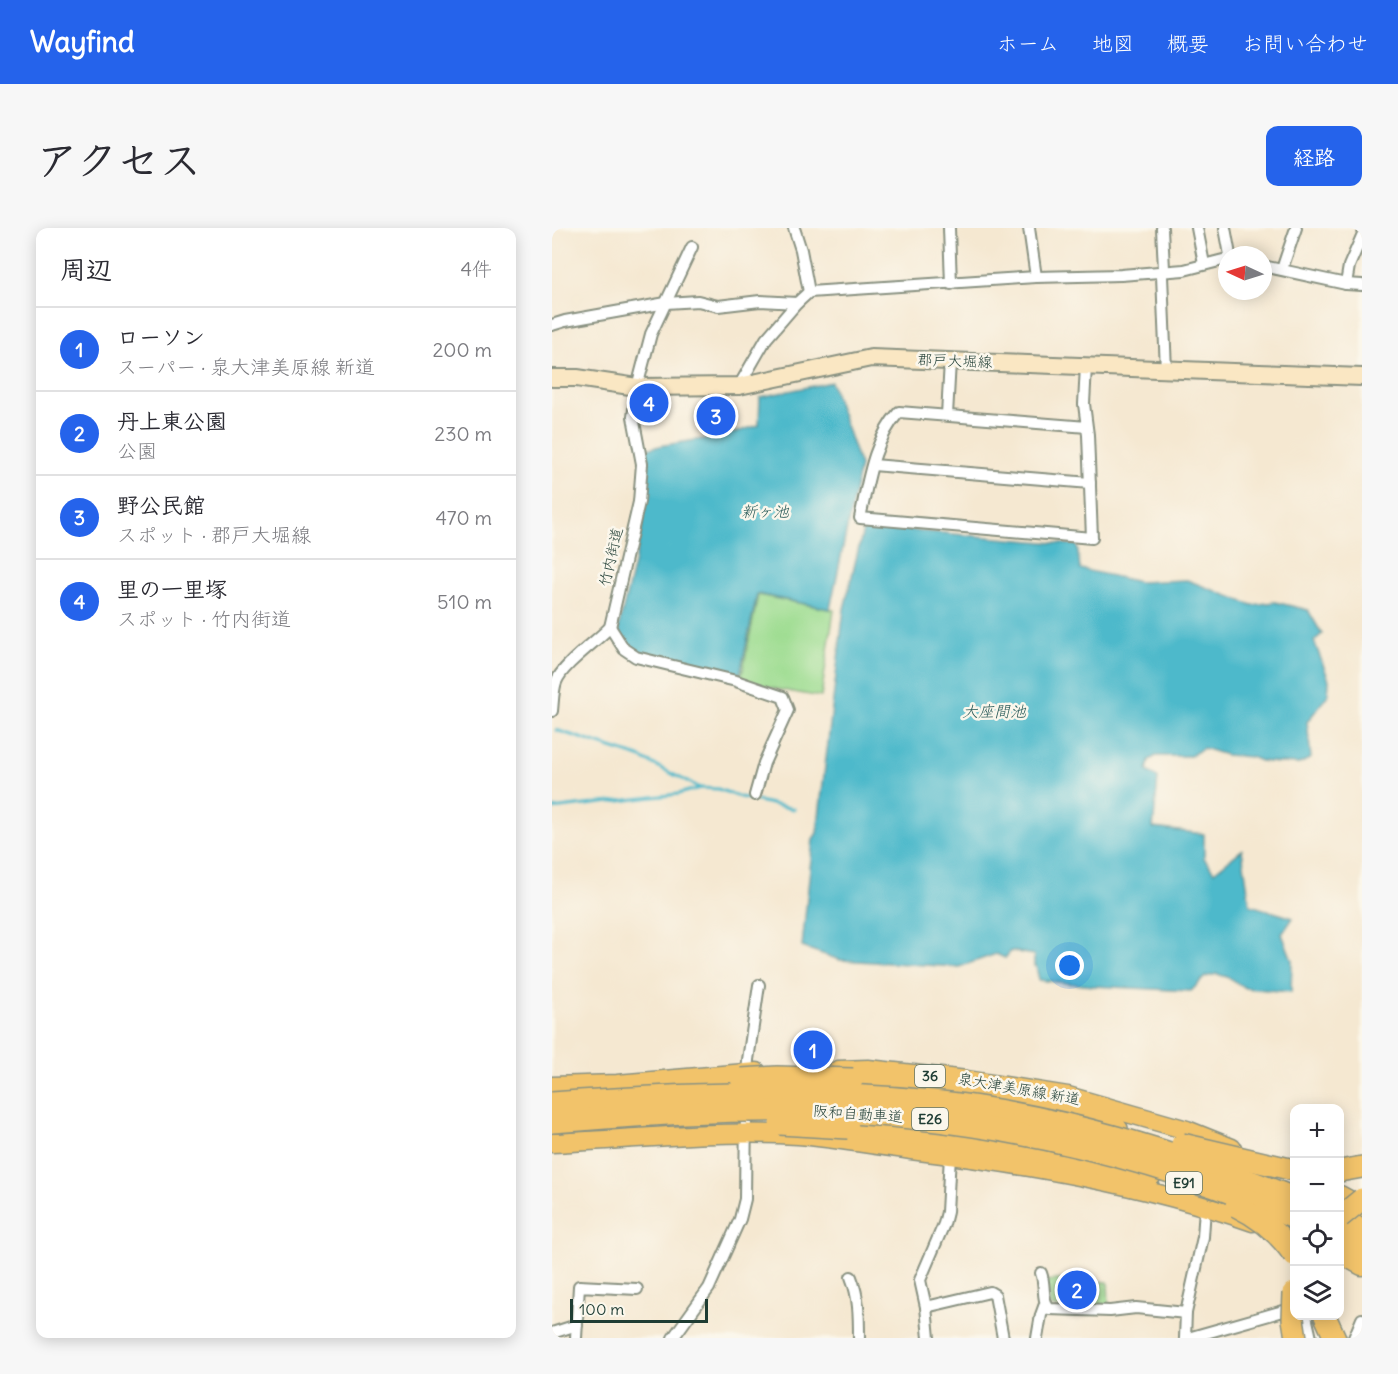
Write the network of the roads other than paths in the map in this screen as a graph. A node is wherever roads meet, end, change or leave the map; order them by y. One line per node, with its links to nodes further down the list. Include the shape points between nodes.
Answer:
1 (794, 228): 20 (street)
2 (949, 228): 17 (street)
3 (1029, 228): 16 (street)
4 (1162, 228): 15 (street)
5 (1197, 228): 12 (street)
6 (1225, 228): 9 (street)
7 (1296, 228): 14 (street)
8 (1362, 236): 18 (street)
9 (1228, 246)
10 (692, 248): 21 (street, 竹内街道)
11 (1218, 261): 12 (street)
12 (1204, 264): 15 (street)
13 (1272, 267): 14 (street)
14 (1282, 269): 18 (street)
15 (1163, 272): 16 (street); 26 (street)
16 (1036, 277): 17 (street)
17 (951, 284): 20 (street)
18 (1346, 284): 19 (street)
19 (1362, 285)
20 (809, 292): 22 (street)
21 (666, 303): 22 (street); 23 (street); 30 (street, 竹内街道, via 651,334)
22 (797, 303): 29 (street, via 766,339)
23 (552, 326)
24 (950, 362): 25 (main road, 郡戸大堀線); 29 (main road, 郡戸大堀線, via 860,359); 31 (street)
25 (1086, 366): 26 (main road, 郡戸大堀線); 32 (street)
26 (1166, 370): 27 (main road, 郡戸大堀線)
27 (1362, 377)
28 (552, 378): 30 (main road, 郡戸大堀線)
29 (739, 386): 30 (main road, 郡戸大堀線)
30 (637, 387): 35 (street, 竹内街道, via 633,417 642,464 639,502)
31 (947, 415): 32 (street); 33 (street, via 899,412 891,420)
32 (1087, 427): 34 (street)
33 (873, 465): 34 (street); 34 (street, via 860,518 1092,538)
34 (1090, 483)
35 (610, 627): 36 (street, via 560,676); 37 (street, via 624,649 636,657 736,681 783,697 788,710 764,763)
36 (552, 711)
37 (755, 795)
38 (759, 985): 39 (street)
39 (748, 1073): 40 (main road, 泉大津美原線 新道 / 36); 45 (street); 51 (main road, 泉大津美原線 新道 / 36, via 868,1069 1068,1096 1187,1131)
40 (552, 1086)
41 (607, 1099): 42 (highway, 阪和自動車道 / E26, bridge); 44 (highway, 阪和自動車道 / E26, bridge, via 732,1093 934,1101 998,1111); 54 (highway, bridge, via 777,1077 853,1079 956,1089 1067,1111)
42 (552, 1103)
43 (552, 1124): 44 (highway, 阪和自動車道 / E26, bridge, via 718,1112 820,1111); 65 (highway, bridge, via 714,1122 848,1128 972,1141 1106,1165 1223,1196)
44 (1059, 1132): 52 (highway, bridge, via 1144,1135); 55 (highway, 阪和自動車道 / E26, bridge, via 1126,1139); 62 (highway, 阪和自動車道 / E26, bridge); 68 (highway, E91, bridge, via 1239,1208 1273,1230)
45 (745, 1134): 46 (main road); 47 (main road, via 798,1135); 86 (street, via 740,1219 709,1288)
46 (552, 1143)
47 (950, 1155): 59 (main road, via 1089,1178); 76 (street, via 947,1212 920,1280)
48 (1362, 1158): 49 (street)
49 (1344, 1161)
50 (1362, 1167): 53 (highway)
51 (1290, 1170)
52 (1290, 1170)
53 (1344, 1170)
54 (1290, 1187)
55 (1290, 1197)
56 (1344, 1197): 60 (main road)
57 (1362, 1199): 61 (highway, bridge)
58 (1344, 1204): 60 (highway)
59 (1205, 1208): 66 (main road); 78 (street, via 1203,1237)
60 (1362, 1208)
61 (1344, 1215)
62 (1290, 1216)
63 (1344, 1220): 64 (highway)
64 (1362, 1230)
65 (1290, 1232)
66 (1290, 1234)
67 (1344, 1241): 69 (highway)
68 (1290, 1250)
69 (1362, 1250)
70 (1344, 1256): 71 (main road)
71 (1362, 1266)
72 (1041, 1273): 75 (street)
73 (850, 1277): 87 (street, via 859,1305)
74 (638, 1289): 83 (street, via 579,1286)
75 (1045, 1304): 78 (street, via 1049,1309 1079,1311 1136,1308); 90 (street)
76 (926, 1307): 88 (street); 89 (street, via 990,1292 996,1295)
77 (1290, 1309): 91 (street)
78 (1186, 1313): 91 (street)
79 (1362, 1319): 95 (street)
80 (1293, 1320): 92 (highway, bridge)
81 (1307, 1320): 93 (street)
82 (1326, 1320): 94 (highway)
83 (577, 1325): 84 (street); 85 (street)
84 (552, 1333)
85 (576, 1338)
86 (673, 1338)
87 (859, 1338)
88 (929, 1338)
89 (1003, 1338)
90 (1037, 1338)
91 (1186, 1338)
92 (1296, 1338)
93 (1311, 1338)
94 (1335, 1338)
95 (1354, 1338)

